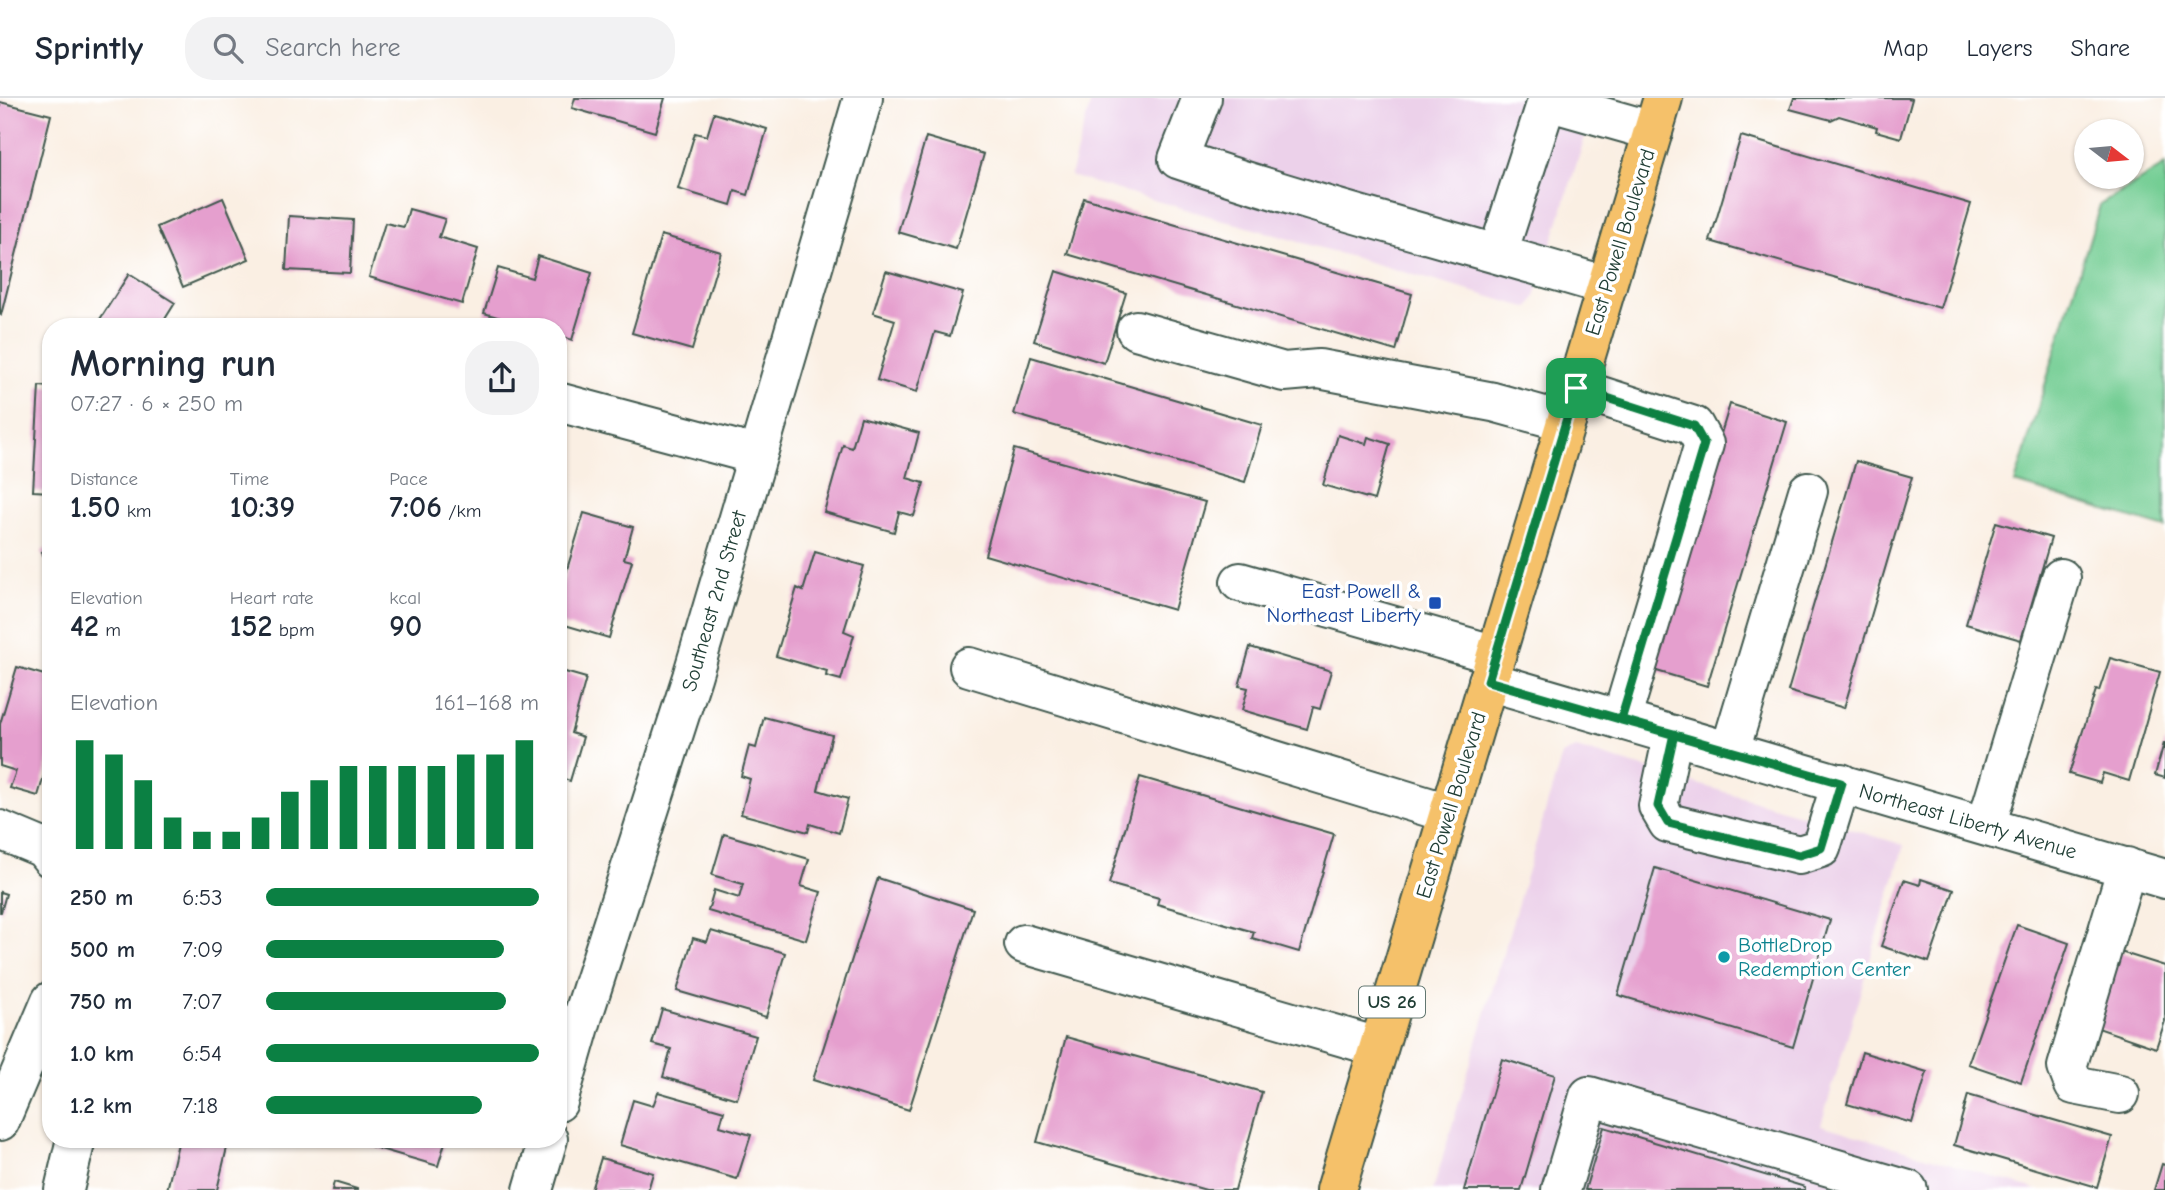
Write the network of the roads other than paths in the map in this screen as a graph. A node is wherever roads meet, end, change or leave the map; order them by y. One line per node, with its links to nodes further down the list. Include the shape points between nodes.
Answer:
1 (863, 98): 10 (street, Southeast 2nd Street)
2 (1202, 98): 5 (street, via 1178,159 1284,195)
3 (1548, 100): 4 (street); 5 (street)
4 (1658, 114): 6 (main road, East Powell Boulevard / US 26)
5 (1498, 253): 6 (street)
6 (1607, 286): 9 (main road, East Powell Boulevard / US 26)
7 (1136, 330): 9 (street, via 1284,372 1319,369 1493,402)
8 (567, 404): 10 (street)
9 (1571, 405): 15 (main road, East Powell Boulevard / US 26); 16 (street, via 1694,426 1704,444)
10 (756, 455): 29 (street, Southeast 2nd Street, via 688,690)
11 (1808, 491): 18 (street)
12 (2061, 578): 21 (street)
13 (1240, 582): 15 (street, Northeast Liberty Avenue)
14 (969, 667): 20 (street)
15 (1492, 668): 16 (street, Northeast Liberty Avenue); 20 (main road, East Powell Boulevard / US 26)
16 (1621, 720): 17 (street, Northeast Liberty Avenue)
17 (1674, 734): 18 (street, Northeast Liberty Avenue); 19 (street, via 1658,806 1668,823 1799,855 1821,848)
18 (1730, 751): 19 (street, Northeast Liberty Avenue)
19 (1841, 783): 21 (street, Northeast Liberty Avenue)
20 (1448, 813): 28 (main road, East Powell Boulevard / US 26)
21 (1986, 826): 24 (street, Northeast Liberty Avenue)
22 (0, 830): 23 (street)
23 (42, 848)
24 (2127, 867): 25 (street, Northeast Liberty Avenue); 30 (street, via 2067,1067 2074,1084)
25 (2165, 879)
26 (1024, 944): 28 (street)
27 (42, 1022): 31 (street)
28 (1378, 1047): 36 (main road, East Powell Boulevard / US 26)
29 (567, 1071)
30 (2120, 1094)
31 (0, 1121)
32 (74, 1148): 34 (street)
33 (545, 1148): 35 (street)
34 (64, 1190)
35 (533, 1190)
36 (1336, 1190)
37 (1561, 1190): 38 (street, via 1588,1096)
38 (1908, 1190)

